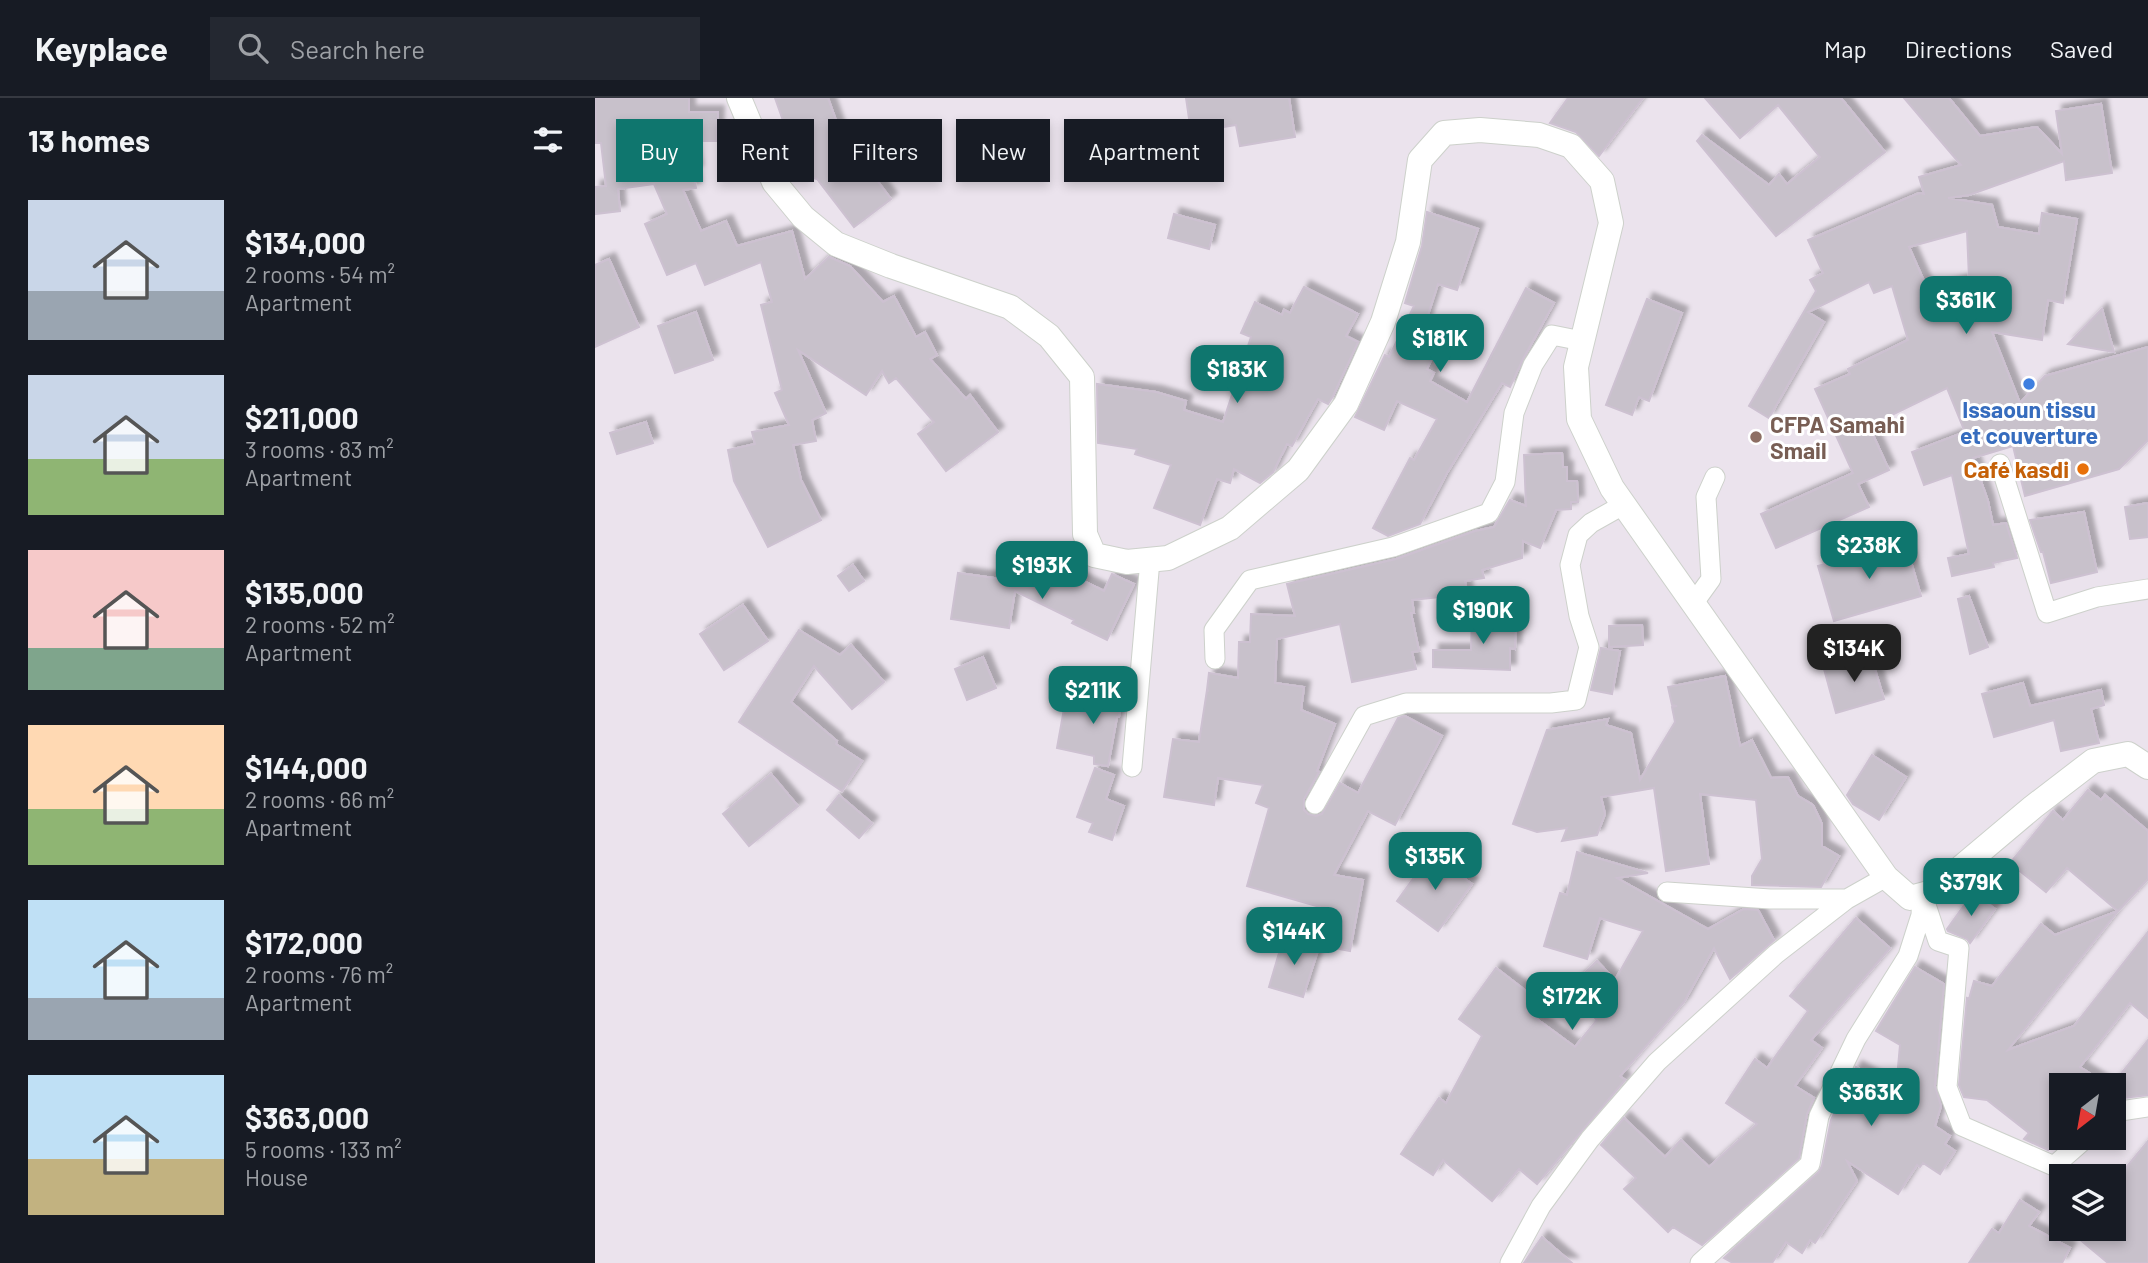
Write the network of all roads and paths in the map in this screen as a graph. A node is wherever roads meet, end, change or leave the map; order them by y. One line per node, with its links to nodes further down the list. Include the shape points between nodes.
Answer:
1 (739, 98): 6 (street, via 774,182 803,217 828,237 891,266 1010,307 1049,336 1082,377 1085,534 1094,555 1127,562)
2 (1583, 341): 5 (street, via 1576,367 1579,419); 6 (street, via 1611,223 1602,181 1571,146 1539,135 1480,130 1444,133 1420,160 1408,242 1383,322 1346,404 1298,470 1230,528 1168,558); 9 (street, via 1552,335 1533,365 1514,413 1505,482 1489,513 1393,547 1250,580 1214,629)
3 (2000, 464): 7 (street, via 2047,613 2097,597)
4 (1715, 477): 8 (street, via 1706,497 1711,579)
5 (1623, 505): 8 (street); 12 (street, via 1578,535 1570,565 1589,646 1576,700 1406,703 1364,716)
6 (1150, 560): 10 (street)
7 (2148, 589)
8 (1693, 604): 13 (street)
9 (1215, 659)
10 (1132, 766)
11 (2148, 767): 15 (street, via 2128,754 2093,761 1932,892)
12 (1315, 804)
13 (1886, 877): 15 (street, via 1910,898); 16 (street)
14 (1667, 892): 16 (street)
15 (1922, 894): 19 (street, via 1938,941 1959,948 1947,1087 1962,1126 2055,1166); 21 (street, via 1921,915 1908,956 1856,1039 1819,1116 1810,1164)
16 (1847, 900): 20 (street, via 1776,954 1657,1062 1590,1139 1541,1206)
17 (2148, 1107): 18 (street)
18 (2126, 1110)
19 (2073, 1150)
20 (1510, 1263)
21 (1700, 1263)

